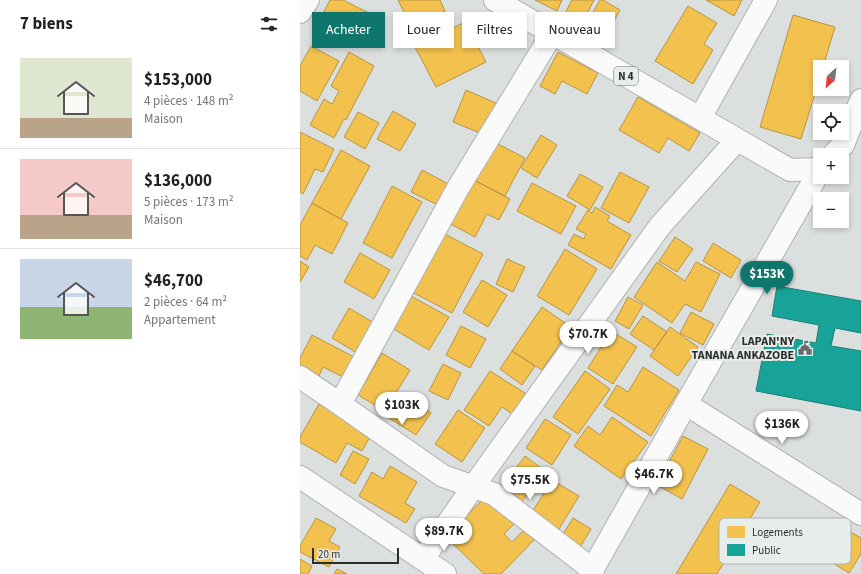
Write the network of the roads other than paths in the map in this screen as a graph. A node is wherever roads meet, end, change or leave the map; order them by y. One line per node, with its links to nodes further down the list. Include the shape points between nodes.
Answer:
1 (308, 0): 4 (street)
2 (496, 0): 5 (street, N 4)
3 (766, 0): 9 (street)
4 (300, 12)
5 (535, 24)
6 (543, 48): 15 (street, via 458,188)
7 (577, 48): 9 (street, N 4)
8 (861, 100): 11 (street)
9 (700, 118): 10 (street, N 4)
10 (737, 140): 12 (street, N 4, via 790,170); 18 (street, via 660,226)
11 (840, 148)
12 (813, 170)
13 (813, 182): 16 (street)
14 (300, 377): 15 (street)
15 (340, 404): 18 (street, via 443,476)
16 (686, 404): 19 (street); 21 (street)
17 (300, 477): 20 (street)
18 (473, 487): 20 (street); 21 (street, via 494,494)
19 (861, 514)
20 (424, 559): 22 (street)
21 (591, 572)
22 (445, 574)

